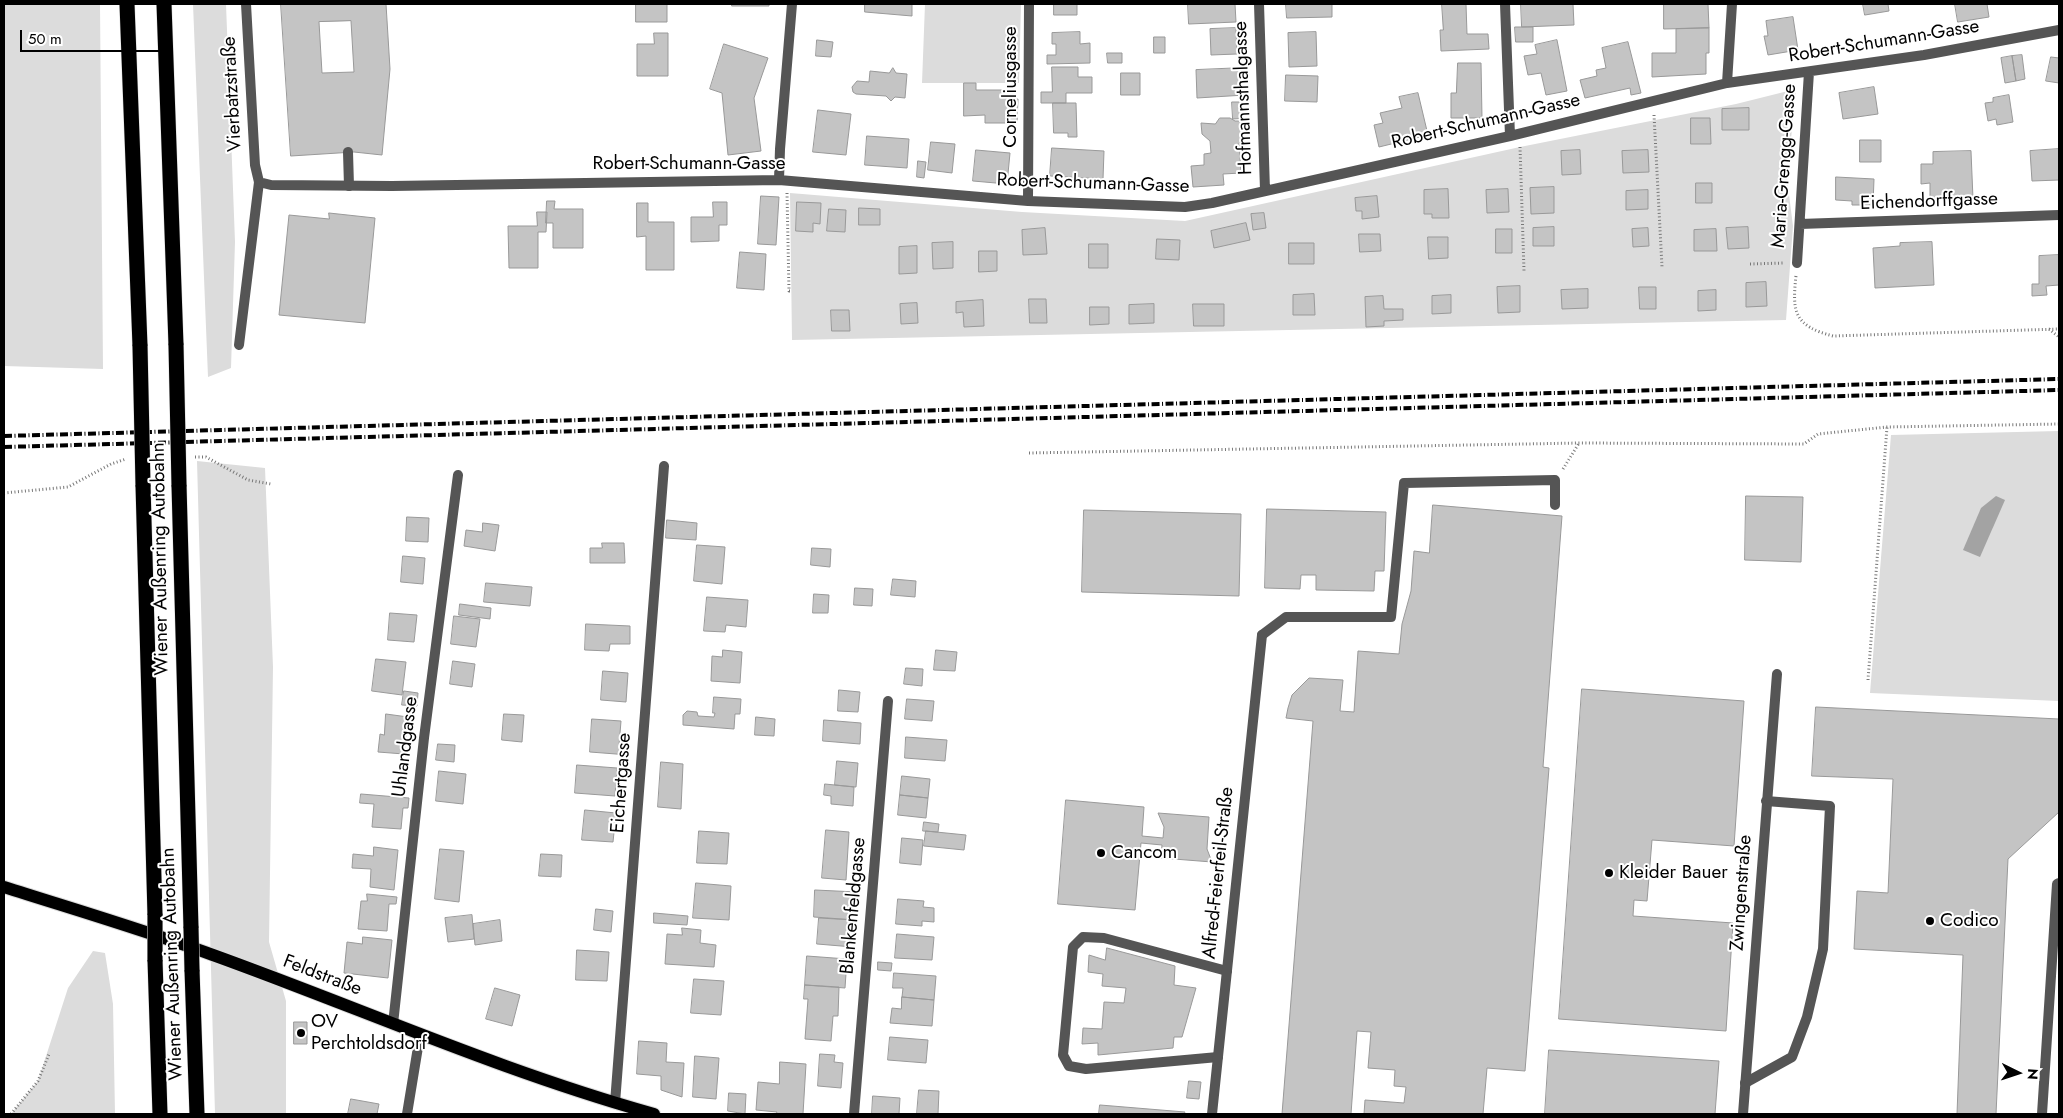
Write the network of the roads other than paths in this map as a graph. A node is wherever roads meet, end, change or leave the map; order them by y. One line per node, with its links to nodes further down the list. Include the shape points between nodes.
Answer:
1 (127, 4): 37 (highway, Wiener Außenring Autobahn, bridge, via 140,346)
2 (164, 4): 38 (highway, Wiener Außenring Autobahn, bridge)
3 (246, 4): 15 (street, Vierbatzstraße, via 255,165)
4 (792, 4): 14 (street)
5 (1029, 4): 18 (street, Corneliusgasse)
6 (1259, 4): 17 (street, Hofmannsthalgasse)
7 (1505, 4): 12 (street)
8 (1732, 4): 11 (street)
9 (2059, 30): 10 (street, Robert-Schumann-Gasse)
10 (1808, 72): 11 (street, Robert-Schumann-Gasse); 20 (street, Maria-Grengg-Gasse)
11 (1728, 83): 12 (street, Robert-Schumann-Gasse)
12 (1515, 135): 17 (street, Robert-Schumann-Gasse)
13 (348, 152): 16 (street)
14 (779, 180): 16 (street, Robert-Schumann-Gasse); 18 (street, Robert-Schumann-Gasse)
15 (259, 182): 16 (street, Robert-Schumann-Gasse, via 285,186); 22 (street, Vierbatzstraße)
16 (349, 186)
17 (1265, 190): 18 (street, Robert-Schumann-Gasse, via 1212,204 1186,207)
18 (1028, 200)
19 (2059, 215): 20 (street, Eichendorffgasse)
20 (1800, 224): 21 (street, Maria-Grengg-Gasse)
21 (1797, 263)
22 (239, 345)
23 (664, 466): 36 (street, Eichertgasse)
24 (458, 475): 32 (street, Uhlandgasse, via 424,738)
25 (1555, 505): 31 (street, Alfred-Feierfeil-Straße, via 1556,480 1404,483 1390,617 1286,617 1262,635)
26 (1776, 674): 28 (street, Zwingenstraße)
27 (888, 701): 41 (street, Blankenfeldgasse)
28 (1766, 801): 35 (street, Zwingenstraße); 35 (street, via 1830,806 1823,949 1807,1017 1792,1057)
29 (2059, 883): 44 (street)
30 (4, 887): 32 (main road, Feldstraße, via 213,955)
31 (1226, 971): 34 (street, Alfred-Feierfeil-Straße); 34 (street, via 1104,938 1083,937 1073,947 1063,1055 1069,1066 1086,1069)
32 (393, 1024): 33 (main road, Feldstraße)
33 (420, 1036): 36 (main road, Feldstraße); 39 (street)
34 (1218, 1057): 42 (street, Alfred-Feierfeil-Straße)
35 (1745, 1083): 43 (street, Zwingenstraße)
36 (615, 1103): 40 (main road, Feldstraße)
37 (160, 1114)
38 (197, 1114)
39 (406, 1114)
40 (654, 1114)
41 (854, 1114)
42 (1212, 1114)
43 (1742, 1114)
44 (2042, 1114)

